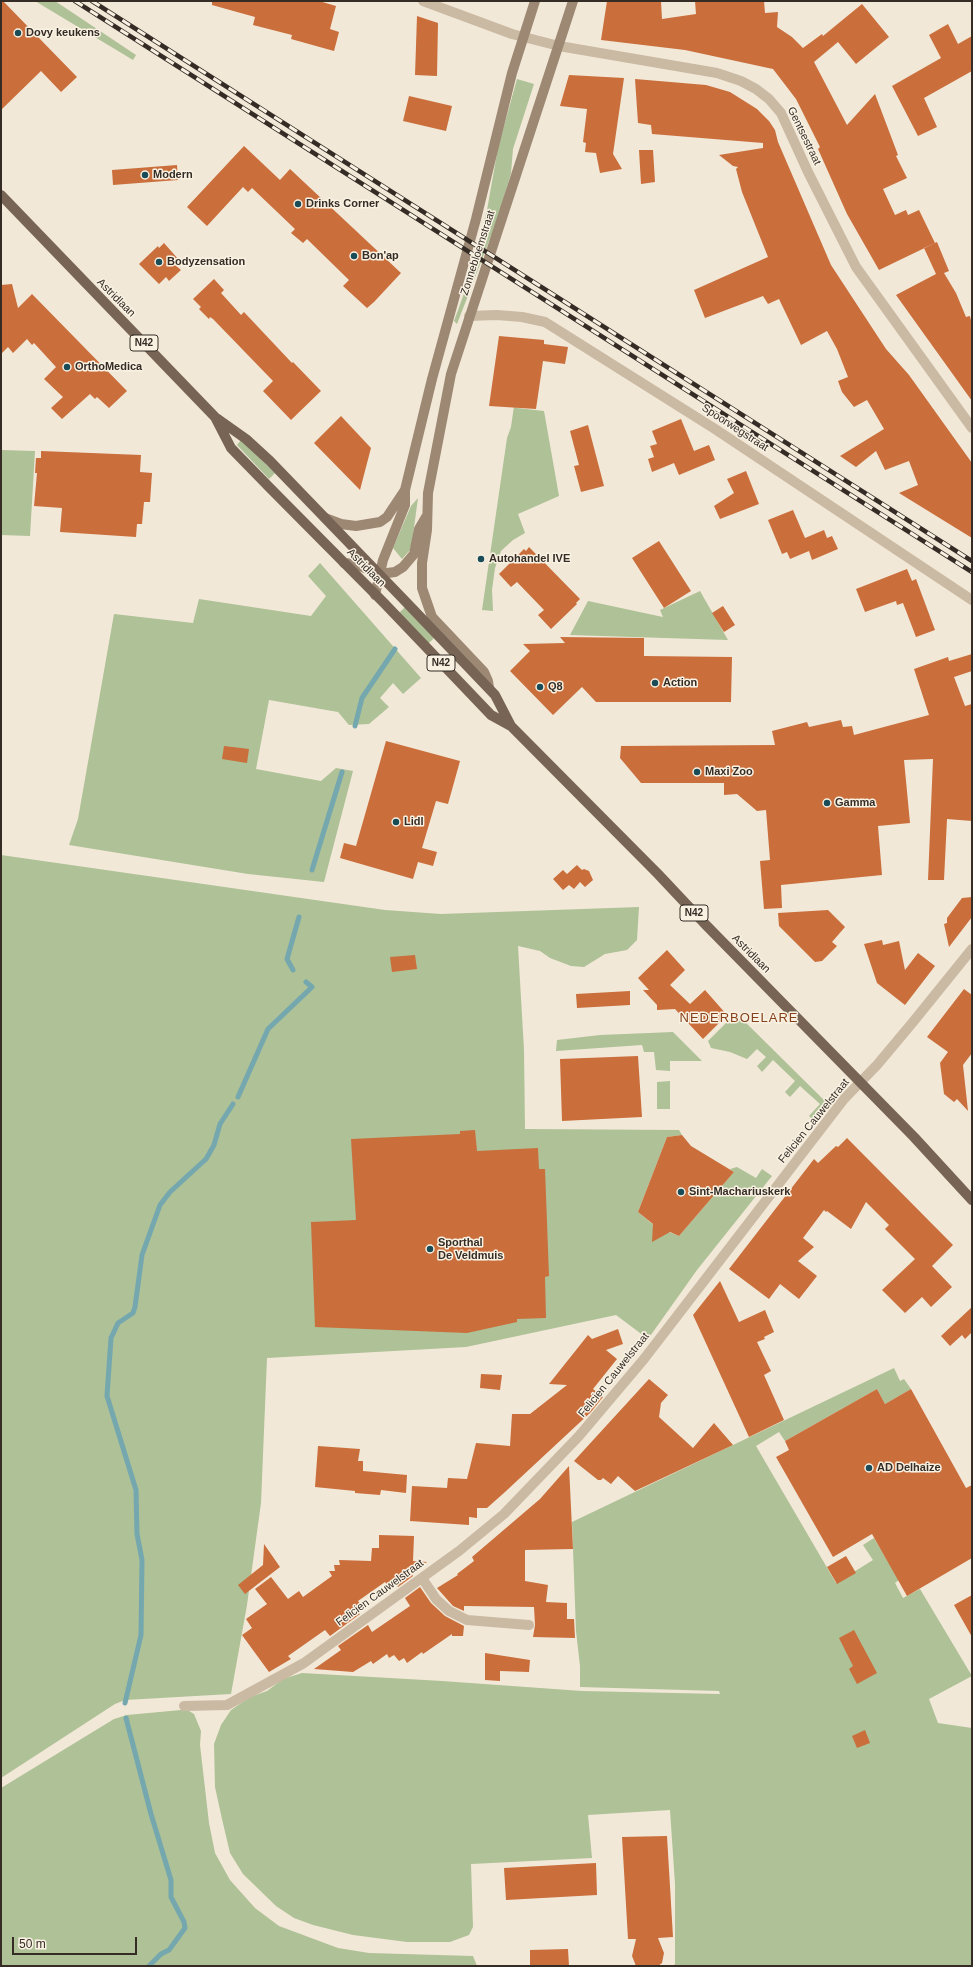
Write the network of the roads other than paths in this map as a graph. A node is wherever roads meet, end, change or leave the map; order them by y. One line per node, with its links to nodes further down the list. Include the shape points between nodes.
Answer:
1 (423, 1): 4 (street, Gentsestraat)
2 (535, 1): 4 (main road, Zonnebloemstraat)
3 (573, 1): 5 (main road, Zonnebloemstraat)
4 (523, 37): 5 (street, Gentsestraat); 10 (main road, Zonnebloemstraat)
5 (559, 46): 7 (main road, Zonnebloemstraat); 9 (street, Gentsestraat, via 717,73 741,81 770,99 781,113 856,267)
6 (1, 196): 8 (main road, Astridlaan / N42)
7 (469, 316): 11 (main road, Zonnebloemstraat, via 451,374 428,493); 16 (street, Spoorwegstraat, via 498,315 545,322 727,437)
8 (215, 417): 12 (main road, Astridlaan / N42, via 251,443); 13 (main road, Astridlaan / N42, via 231,448)
9 (972, 428)
10 (405, 490): 12 (main road, via 387,517 374,524 349,526); 14 (main road, via 405,505)
11 (426, 517): 14 (main road, via 419,529 416,547 410,560 395,572); 17 (main road, via 422,588 432,616 484,672)
12 (325, 518): 14 (main road, Astridlaan / N42)
13 (344, 563): 14 (main road, via 355,564); 15 (main road, Astridlaan / N42)
14 (379, 574): 15 (main road); 17 (main road, Astridlaan / N42)
15 (376, 595): 18 (main road, Astridlaan / N42, via 491,715)
16 (972, 600)
17 (488, 688): 18 (main road, Astridlaan / N42, via 495,695)
18 (511, 726): 20 (main road, Astridlaan / N42)
19 (972, 949): 20 (street, Felicien Cauwelstraat)
20 (860, 1082): 21 (main road, Astridlaan / N42); 22 (street, Felicien Cauwelstraat, via 844,1099 644,1359 580,1436 504,1514 459,1552)
21 (972, 1200)
22 (422, 1578): 23 (street, via 436,1599 449,1612 467,1620); 24 (street, Felicien Cauwelstraat, via 304,1663 226,1705)
23 (529, 1625)
24 (184, 1706)

